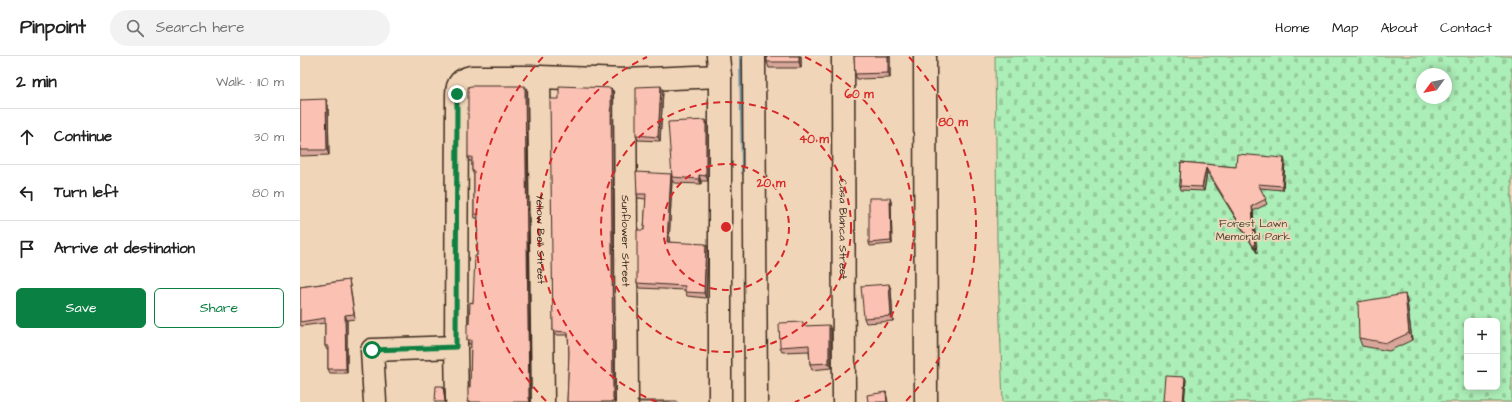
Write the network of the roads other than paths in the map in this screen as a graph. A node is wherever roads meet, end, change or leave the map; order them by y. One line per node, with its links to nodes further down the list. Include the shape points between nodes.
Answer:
1 (754, 56): 13 (street)
2 (843, 56): 14 (street, Casa Blanca Street)
3 (925, 56): 15 (street)
4 (719, 66): 6 (street); 12 (street)
5 (539, 77): 6 (street); 7 (street, via 471,77 457,86); 10 (street, Yellow Bell Street)
6 (624, 80): 11 (street, Sunflower Street)
7 (456, 347): 8 (street, via 372,350); 9 (street)
8 (375, 402)
9 (457, 402)
10 (543, 402)
11 (627, 402)
12 (720, 402)
13 (756, 402)
14 (844, 402)
15 (926, 402)

